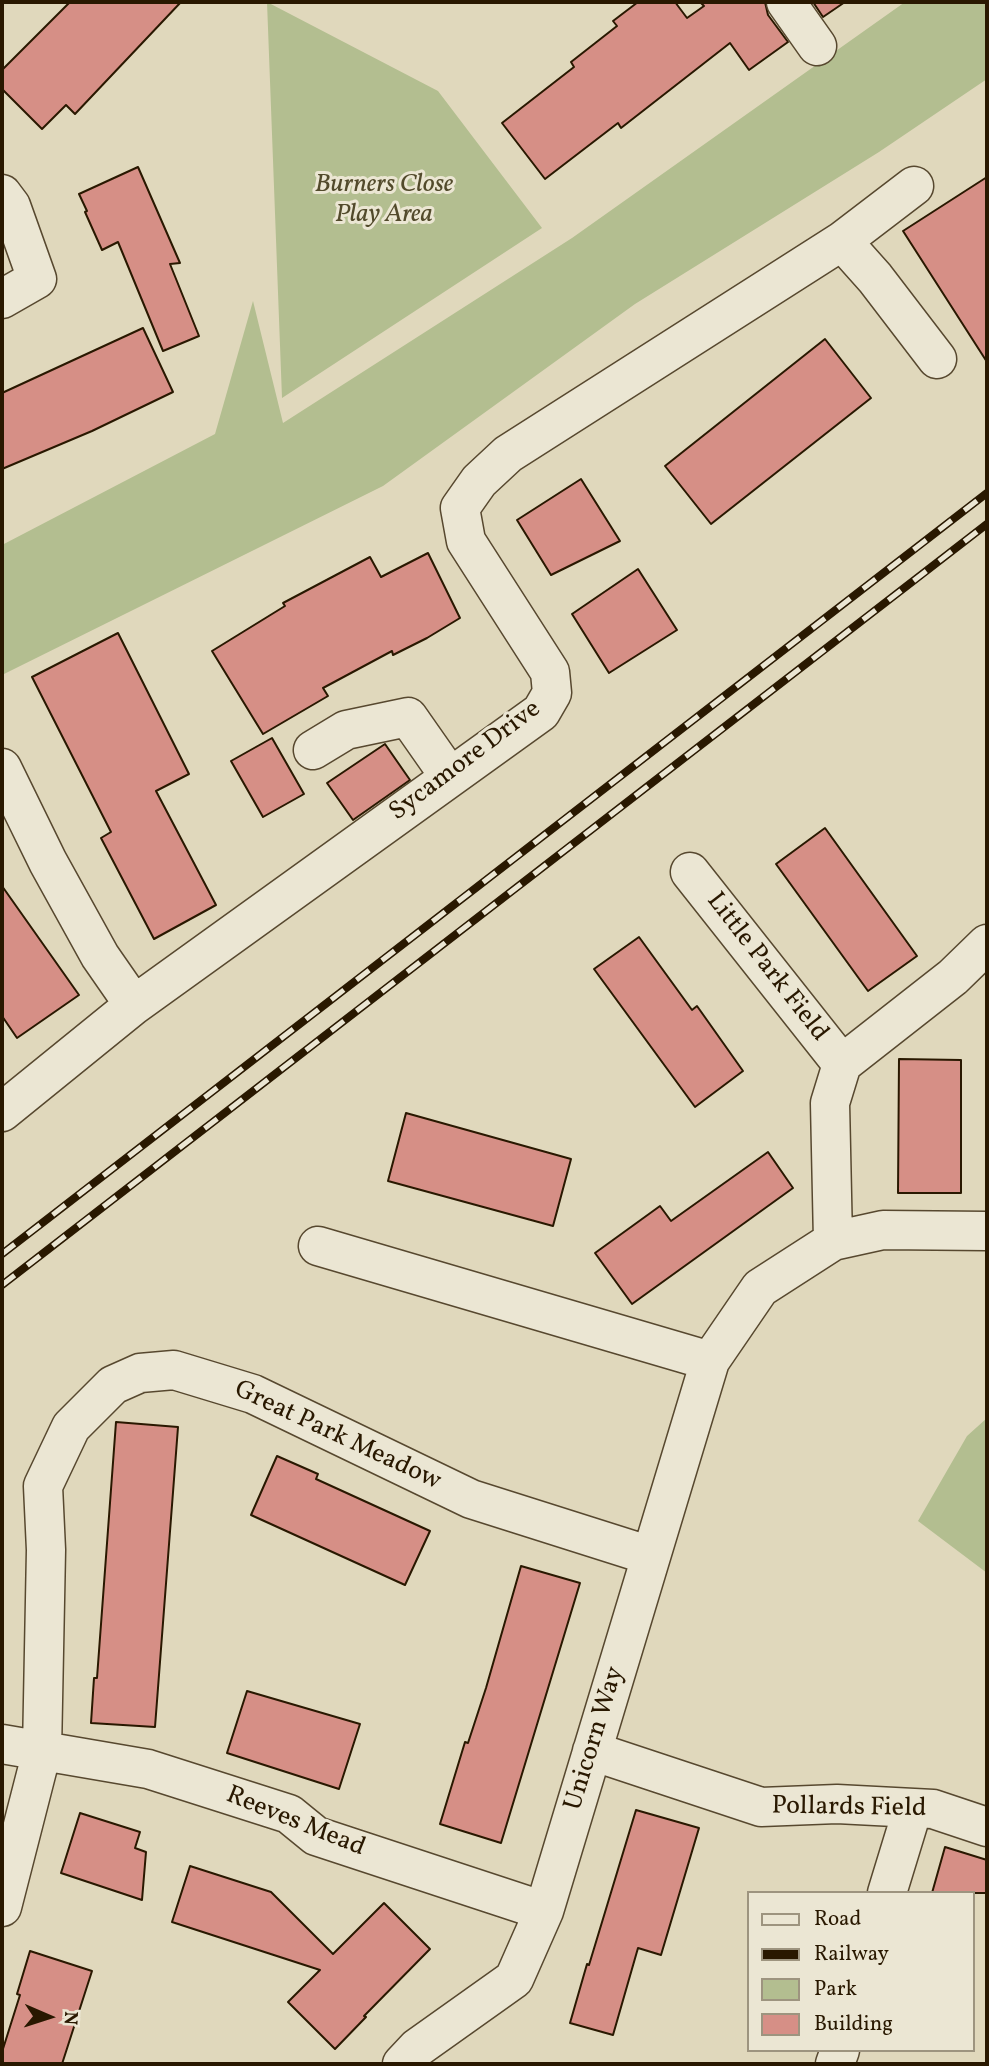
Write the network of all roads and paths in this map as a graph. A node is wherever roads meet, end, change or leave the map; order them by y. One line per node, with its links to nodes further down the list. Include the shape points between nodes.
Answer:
1 (786, 2): 2 (street)
2 (817, 46)
3 (914, 186): 5 (street, Sycamore Drive)
4 (2, 194): 6 (street, via 11,205 37,279)
5 (842, 241): 7 (street); 10 (street, Sycamore Drive, via 508,454 479,481 460,508 466,541 550,672 552,693 541,712)
6 (2, 299)
7 (937, 359)
8 (313, 750): 10 (street, via 346,730 408,717)
9 (2, 768): 13 (street, via 100,956)
10 (450, 777): 13 (street, Sycamore Drive)
11 (690, 872): 14 (street, Little Park Field)
12 (987, 944): 14 (street, Little Park Field, via 953,977)
13 (134, 1005): 15 (street, Sycamore Drive)
14 (842, 1064): 17 (street, Little Park Field, via 830,1104)
15 (2, 1112)
16 (987, 1231): 17 (street, Unicorn Way, via 883,1230)
17 (833, 1241): 19 (street, Unicorn Way, via 760,1288)
18 (318, 1246): 19 (street)
19 (710, 1361): 20 (street, Unicorn Way)
20 (651, 1556): 22 (street, Great Park Meadow, via 471,1499 253,1394 174,1370 140,1374 113,1385 71,1427 43,1486); 23 (street, Unicorn Way)
21 (2, 1744): 22 (street, Reeves Mead)
22 (42, 1751): 27 (street); 28 (street, Reeves Mead, via 148,1769 289,1814 316,1836)
23 (592, 1751): 24 (street, Pollards Field, via 761,1807); 28 (street, Unicorn Way)
24 (913, 1808): 25 (street, Pollards Field, via 933,1809); 26 (street)
25 (987, 1828)
26 (888, 1891)
27 (2, 1908)
28 (544, 1911): 29 (street, Unicorn Way, via 514,1979)
29 (402, 2064)

